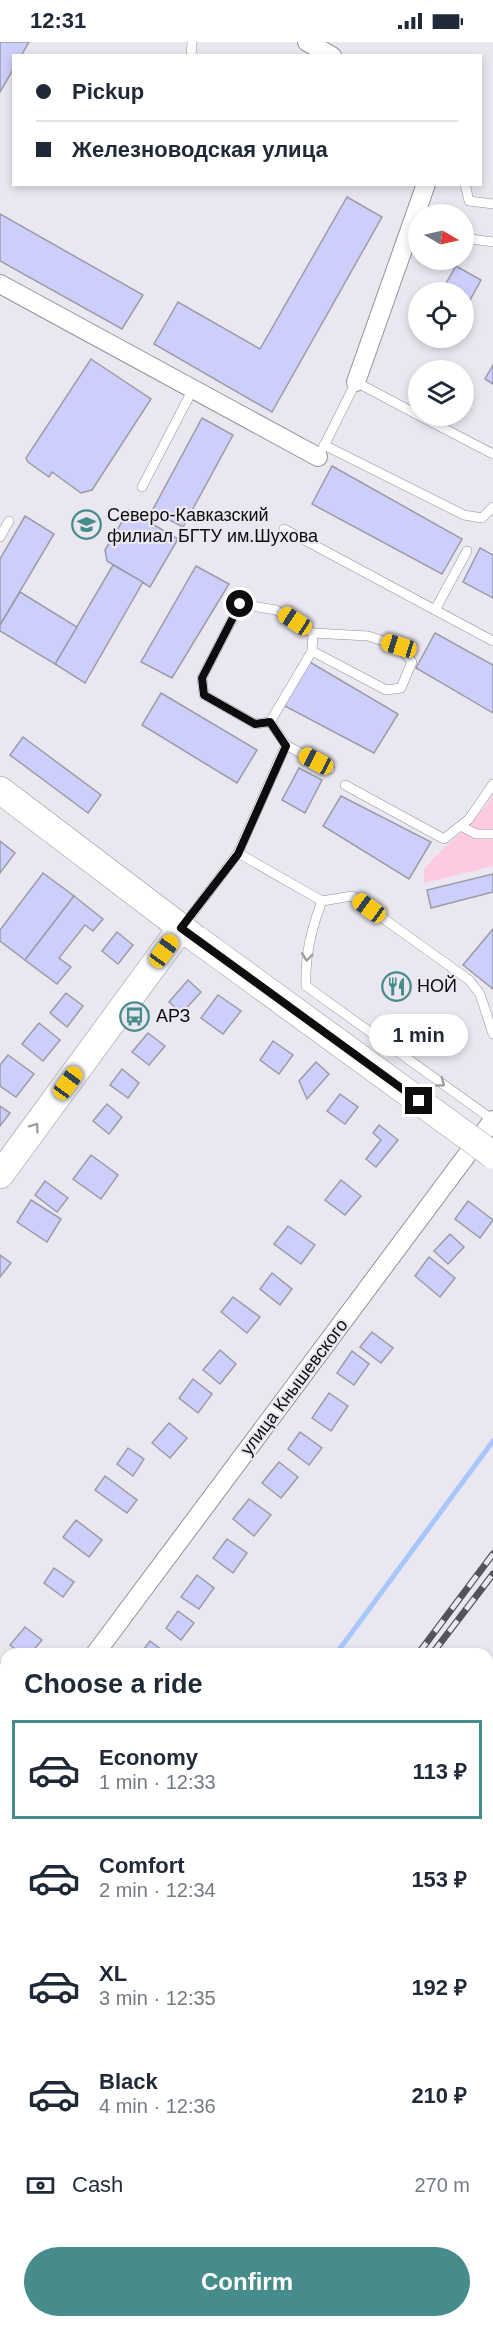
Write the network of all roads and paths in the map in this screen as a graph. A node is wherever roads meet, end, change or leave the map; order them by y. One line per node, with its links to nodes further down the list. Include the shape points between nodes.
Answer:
1 (308, 42): 2 (street)
2 (329, 54)
3 (426, 186): 5 (street)
4 (466, 186): 6 (lane, via 470,201)
5 (421, 204)
6 (493, 204)
7 (474, 239): 8 (lane)
8 (493, 242)
9 (408, 248): 11 (street)
10 (0, 284): 12 (street)
11 (356, 382): 13 (lane); 15 (lane)
12 (193, 389): 15 (street); 17 (lane)
13 (408, 409)
14 (440, 426): 16 (lane)
15 (321, 451): 18 (lane, via 464,515 482,518)
16 (493, 454)
17 (142, 487)
18 (493, 507)
19 (9, 521): 21 (lane)
20 (284, 529): 23 (lane)
21 (0, 537)
22 (467, 550): 23 (lane)
23 (435, 610): 25 (lane)
24 (313, 633): 26 (lane); 26 (lane, via 368,636 399,646 412,662 401,688 386,690); 27 (lane, via 276,610 240,604 202,678 204,695 255,724)
25 (493, 641)
26 (312, 651): 27 (lane)
27 (270, 722): 28 (lane)
28 (286, 746): 29 (lane); 35 (lane)
29 (330, 769)
30 (493, 784): 33 (lane)
31 (345, 785): 33 (lane, via 444,839)
32 (0, 790): 37 (main road)
33 (461, 826): 34 (lane, via 476,834)
34 (493, 834)
35 (238, 854): 36 (lane); 37 (lane)
36 (322, 901): 38 (lane, via 352,896 469,980 480,994); 39 (lane, one-way to 39, via 305,960 306,986)
37 (190, 934): 40 (main road, bridge); 41 (main road, one-way to 37)
38 (493, 1034)
39 (493, 1120): 42 (street, улица Кнышевского)
40 (493, 1155)
41 (0, 1174)
42 (98, 1648)

